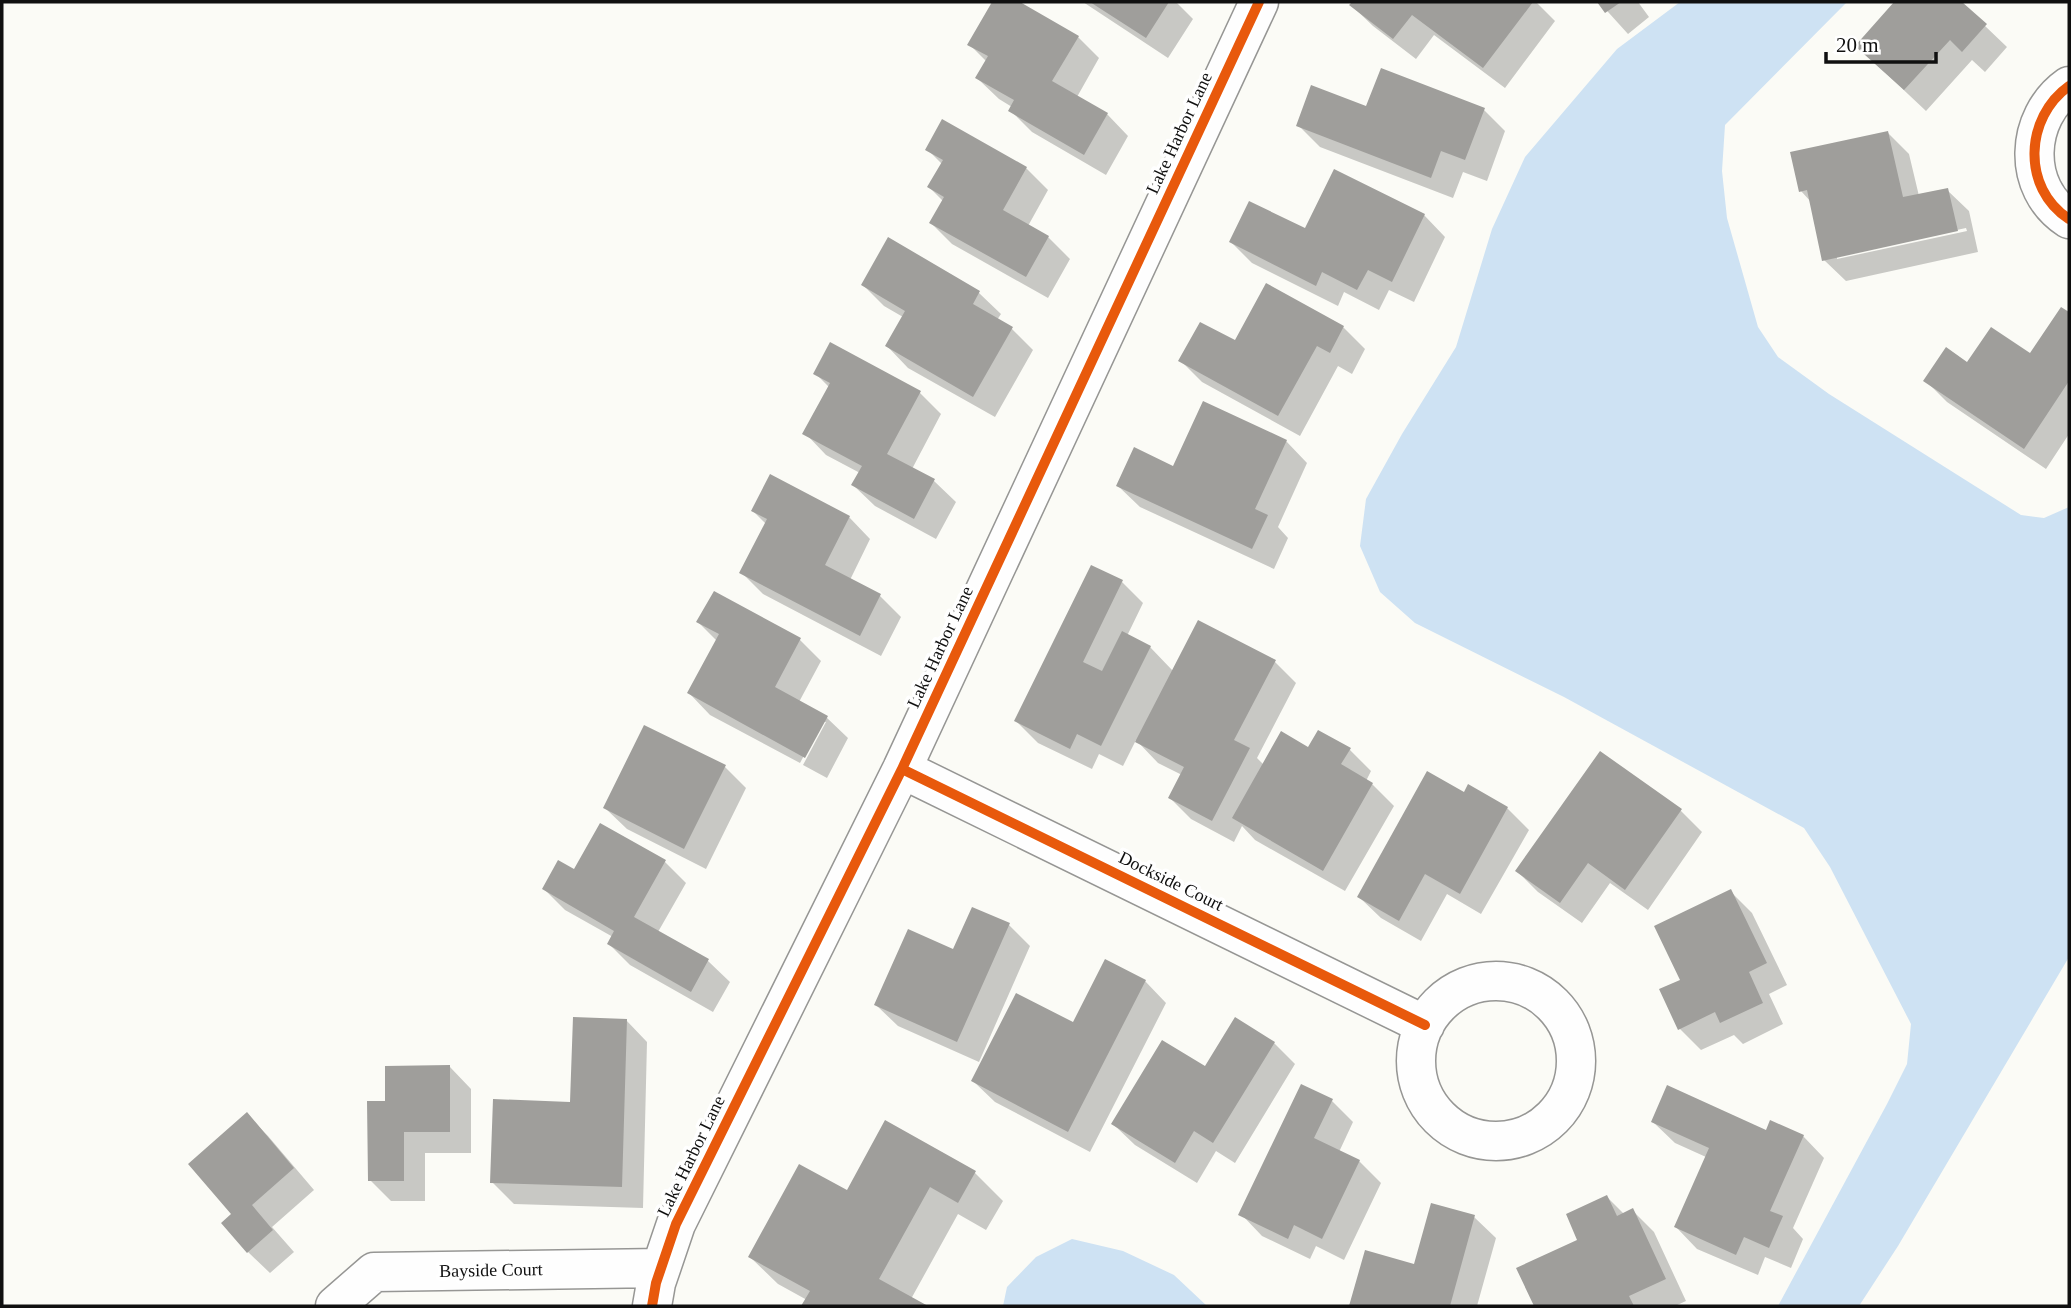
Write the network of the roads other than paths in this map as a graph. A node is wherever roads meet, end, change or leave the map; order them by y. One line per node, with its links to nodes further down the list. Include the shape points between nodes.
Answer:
1 (1259, 2): 4 (street, Lake Harbor Lane)
2 (2069, 86): 3 (street, via 2057,94 2041,117 2034,144 2036,172 2046,197)
3 (2069, 219)
4 (902, 769): 5 (street, Dockside Court); 6 (street, Lake Harbor Lane, via 676,1224)
5 (1425, 1025): 5 (street, via 1417,1049 1418,1075 1426,1099 1442,1119 1463,1134 1500,1141 1537,1131 1556,1115 1571,1091 1577,1065 1573,1038 1561,1013 1541,995 1517,983 1490,981 1463,988 1441,1003)
6 (661, 1268): 7 (street, Bayside Court, via 374,1272); 8 (street, Lake Harbor Lane)
7 (335, 1306)
8 (652, 1306)

